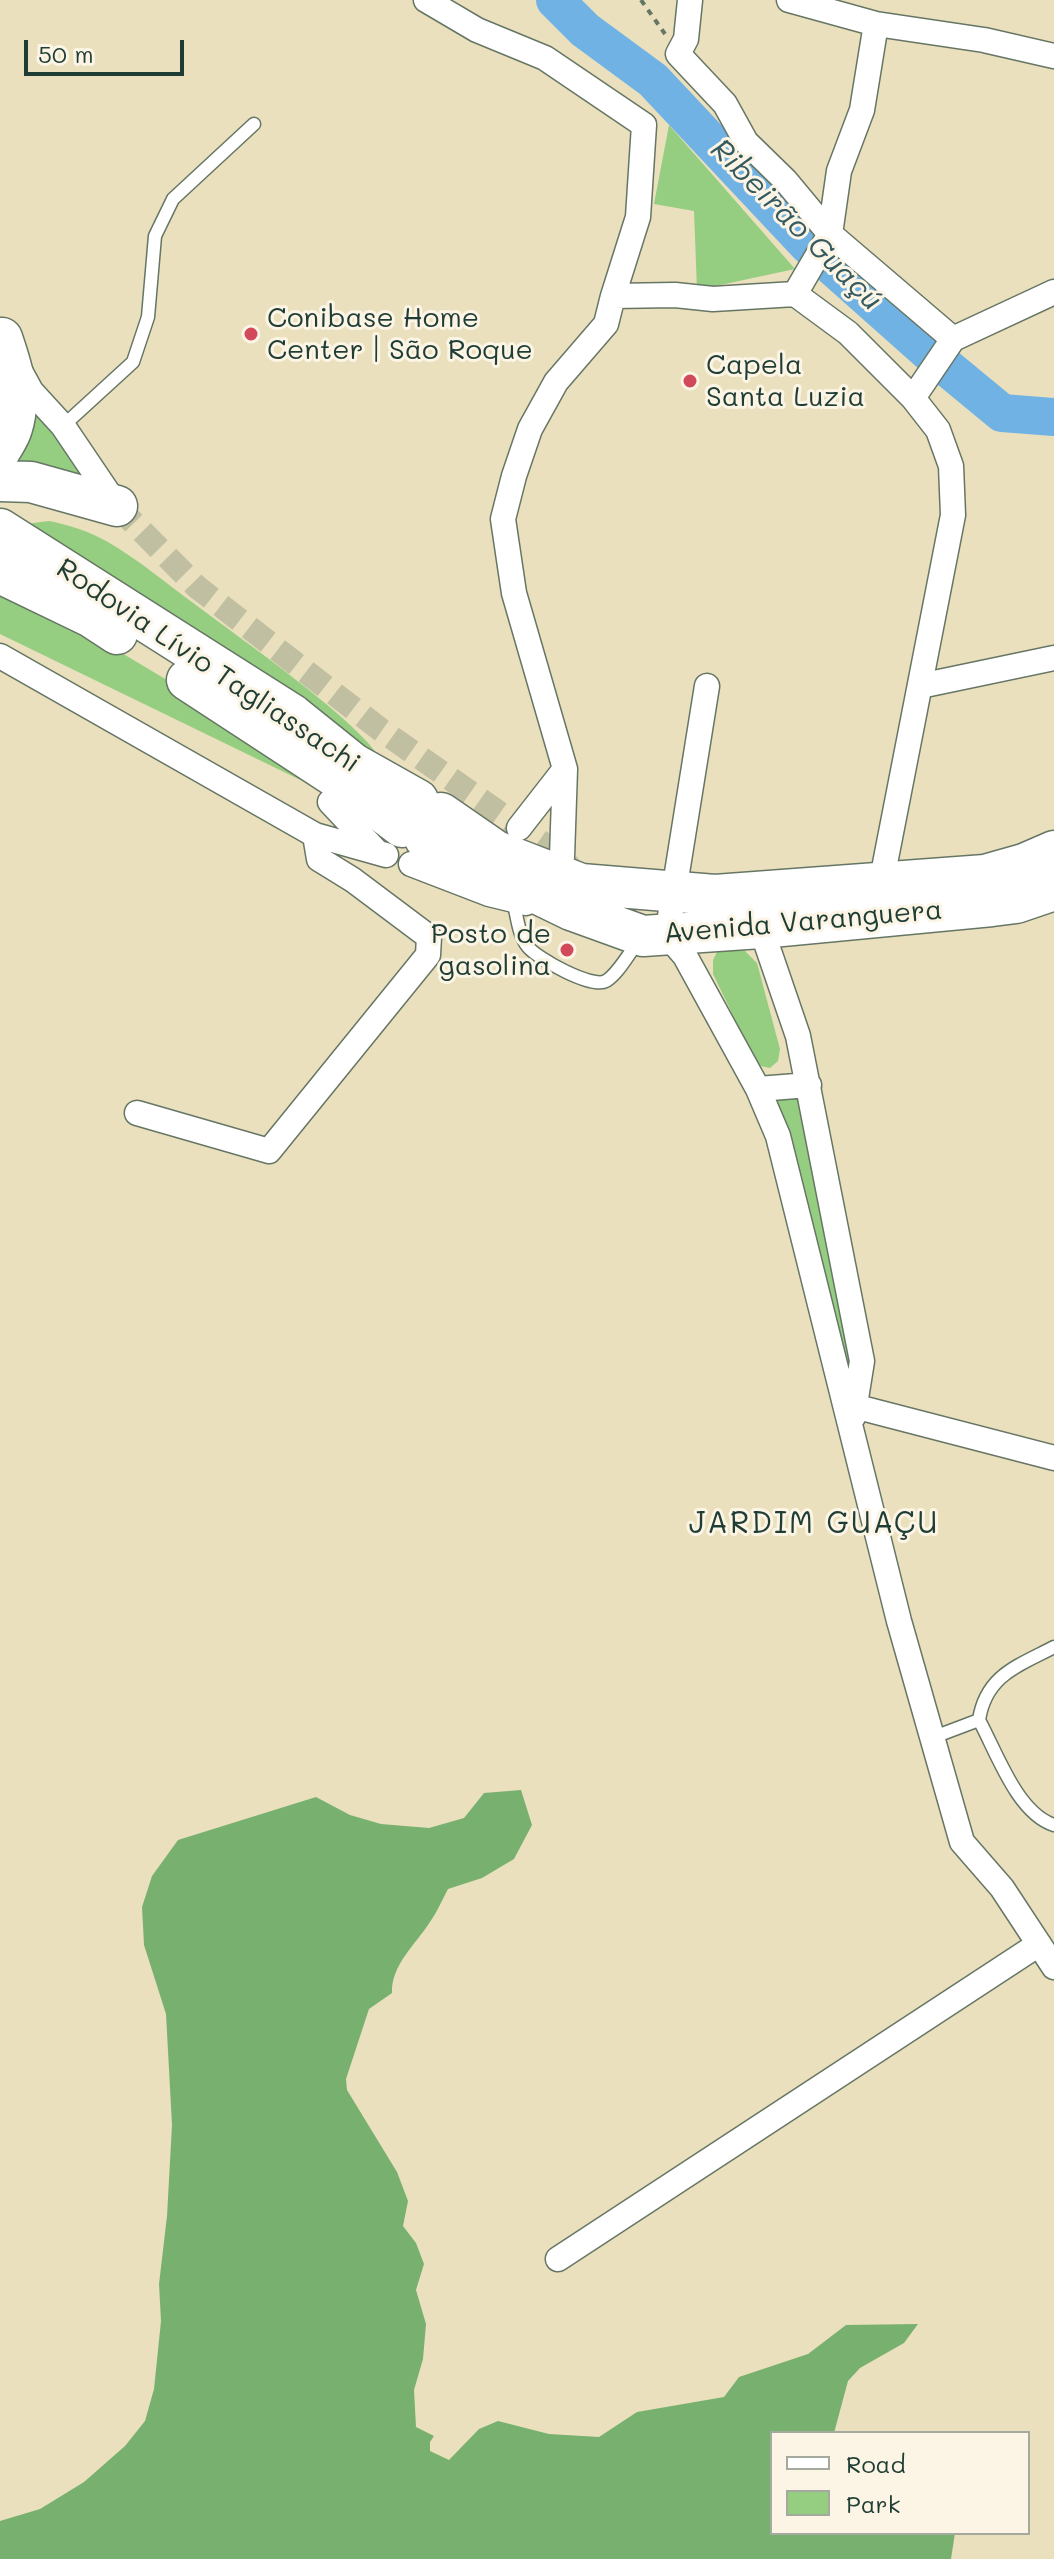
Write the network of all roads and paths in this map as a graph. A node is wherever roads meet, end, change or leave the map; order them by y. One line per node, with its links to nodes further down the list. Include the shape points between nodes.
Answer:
1 (426, 0): 12 (street, via 477,30 545,58 644,125 638,217)
2 (641, 0): 6 (path)
3 (690, 0): 6 (street, via 686,39)
4 (789, 0): 5 (street)
5 (876, 24): 7 (street); 9 (street, via 862,110 839,171)
6 (678, 54): 9 (street, via 725,104 746,142 785,180)
7 (1054, 56)
8 (254, 124): 16 (lane, via 173,199 155,236 148,317 133,362)
9 (821, 248): 11 (street); 14 (street)
10 (1054, 292): 14 (street)
11 (795, 294): 12 (street, via 713,299); 15 (street, via 848,333)
12 (613, 296): 26 (street, via 606,324 556,382 530,429 503,519 514,593)
13 (1, 337): 16 (street, via 31,391); 17 (highway, via 17,398 12,429)
14 (941, 356): 15 (street)
15 (913, 398): 25 (street, via 938,430 951,466 953,515)
16 (63, 426): 19 (street)
17 (0, 451)
18 (0, 481): 19 (highway, via 31,482)
19 (117, 506)
20 (0, 529): 30 (highway, Rodovia Lívio Tagliassachi, via 293,715 354,764)
21 (0, 573): 27 (highway, Rodovia Lívio Tagliassachi, via 91,617)
22 (0, 656): 29 (street)
23 (1054, 658): 25 (street)
24 (707, 686): 35 (street)
25 (920, 686): 33 (street)
26 (565, 769): 28 (street); 32 (street)
27 (335, 791): 29 (street); 30 (highway, Rodovia Lívio Tagliassachi)
28 (519, 828)
29 (315, 835): 30 (street); 42 (street, via 319,859 429,937 428,955 269,1151)
30 (408, 836): 35 (highway, Avenida Varanguera, via 496,851 581,884); 36 (street, via 489,894); 37 (highway, Avenida Varanguera)
31 (1054, 851): 33 (highway, Avenida Varanguera, via 985,875)
32 (562, 857)
33 (881, 884): 38 (highway, Avenida Varanguera)
34 (1054, 890): 38 (highway, Avenida Varanguera, via 1016,903)
35 (673, 893): 38 (highway, Avenida Varanguera, via 715,895); 39 (street)
36 (513, 900): 37 (street); 39 (lane, via 528,948 589,983 608,980)
37 (571, 910): 39 (highway, Avenida Varanguera)
38 (760, 910): 39 (highway, Avenida Varanguera); 40 (street)
39 (655, 935): 41 (street, via 685,956)
40 (809, 1085): 41 (street); 43 (street, via 862,1361)
41 (758, 1089): 43 (street, via 778,1136)
42 (137, 1113)
43 (851, 1412): 44 (street); 47 (street, via 899,1621)
44 (1054, 1458)
45 (1054, 1647): 46 (lane, via 1000,1676 982,1703)
46 (979, 1720): 47 (lane); 48 (lane, via 1021,1800)
47 (934, 1737): 49 (street, via 962,1842 1002,1888)
48 (1054, 1825)
49 (1039, 1944): 50 (street); 51 (street)
50 (1054, 1967)
51 (558, 2259)

